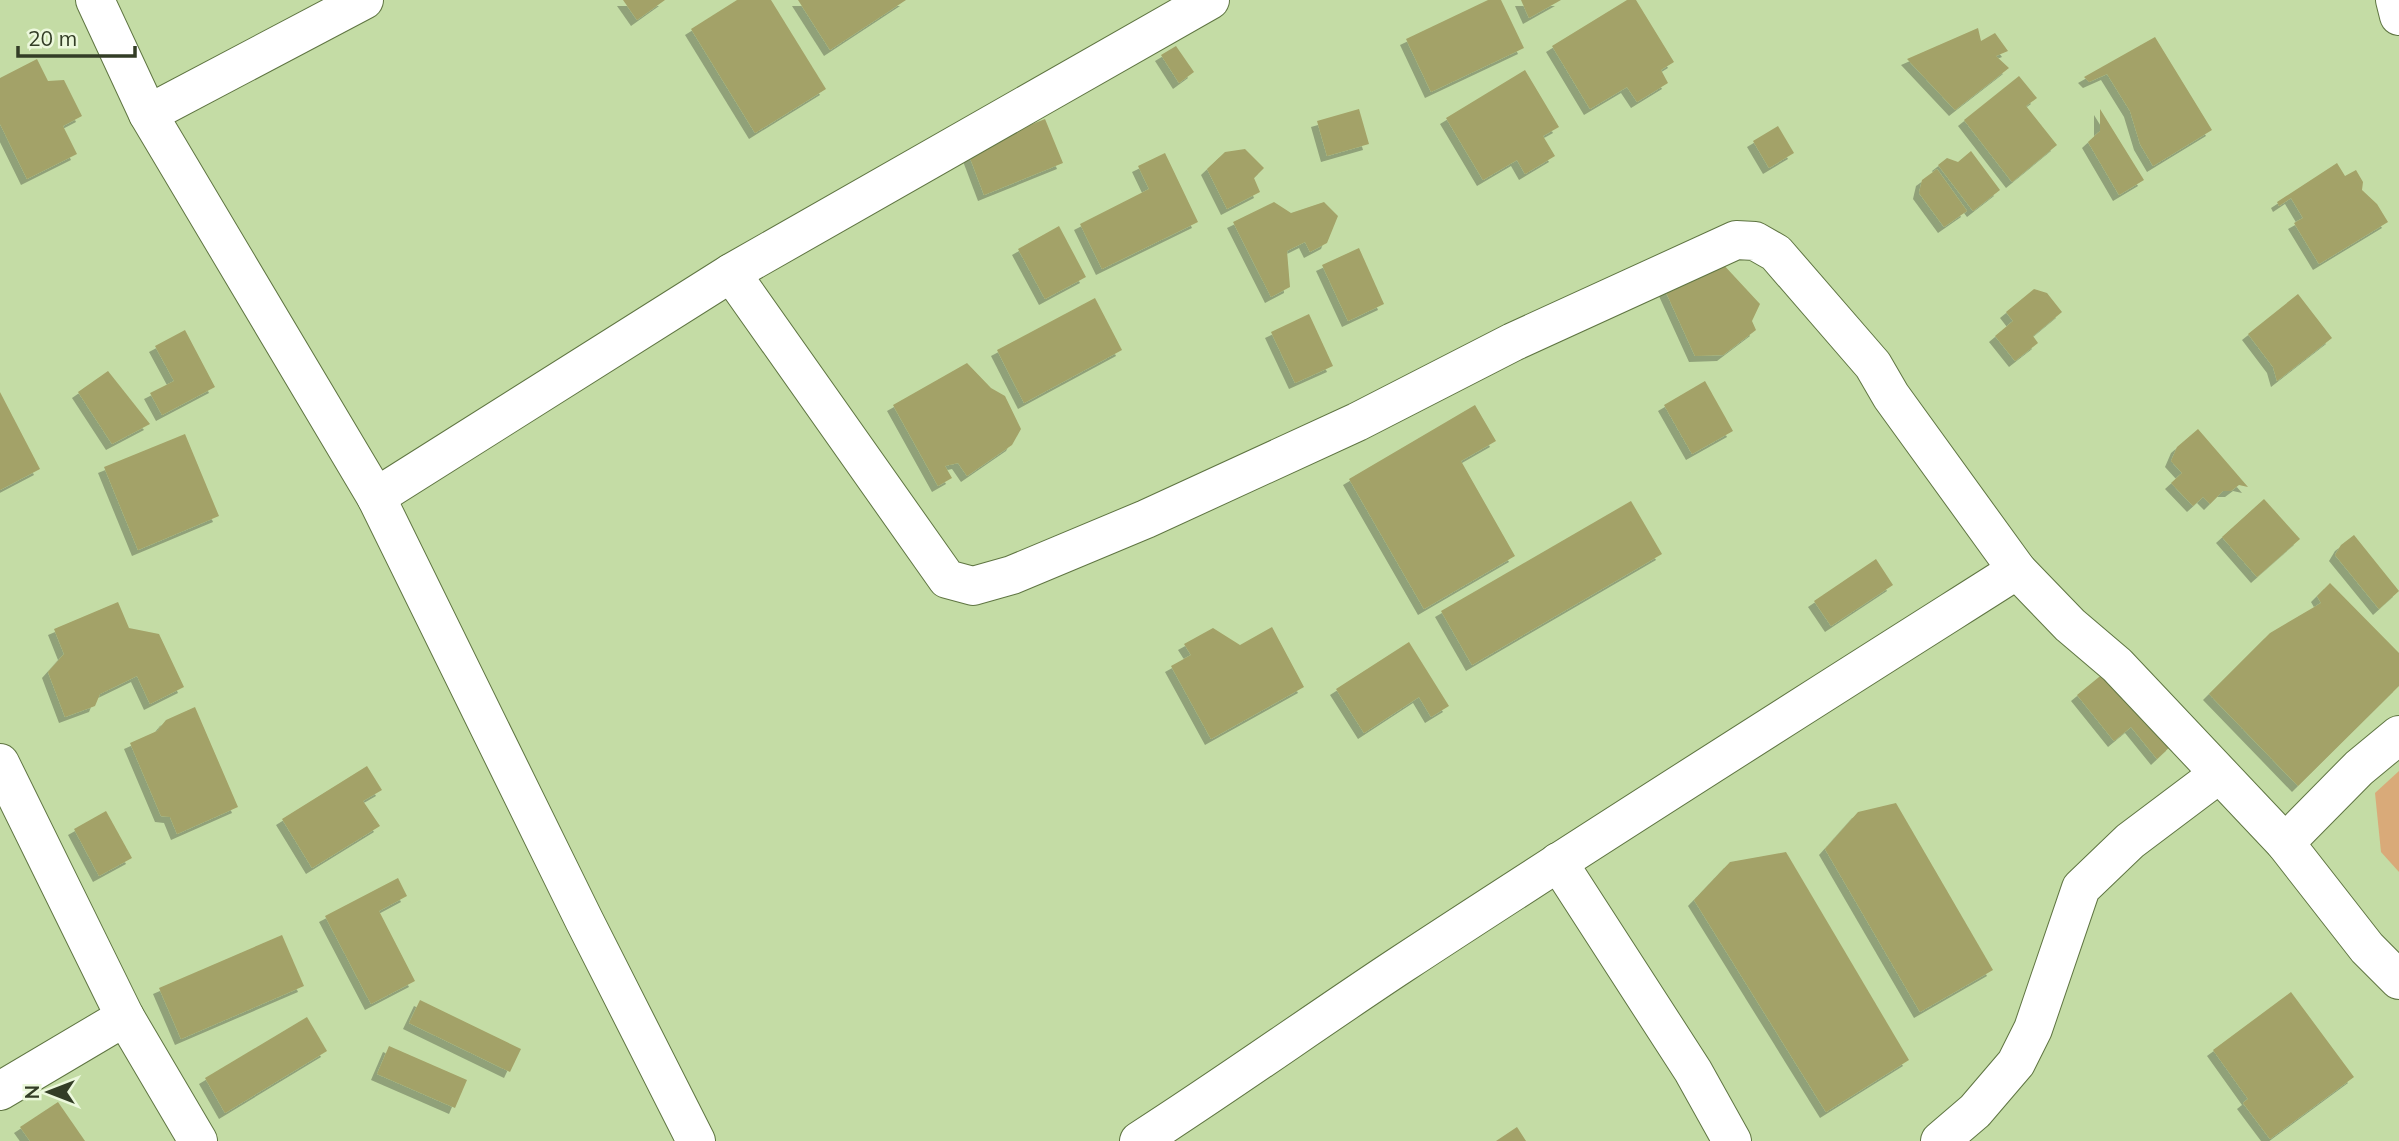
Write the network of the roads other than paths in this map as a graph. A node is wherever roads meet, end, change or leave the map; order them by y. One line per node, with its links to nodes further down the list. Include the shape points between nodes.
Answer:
1 (95, 0): 6 (street)
2 (364, 0): 6 (street)
3 (1210, 0): 7 (street)
4 (2395, 0): 5 (street)
5 (2399, 16)
6 (148, 114): 8 (street)
7 (731, 274): 8 (street); 9 (street, via 939,569 947,579 973,586 1012,575 1170,508 1736,240 1755,241 1776,253 1872,365)
8 (376, 497): 19 (street)
9 (2017, 570): 12 (street, via 2117,665); 14 (street)
10 (2399, 735): 13 (street, via 2359,768)
11 (0, 763): 16 (street)
12 (2219, 774): 13 (street); 22 (street, via 2130,841 2081,888 2033,1029 2016,1063 1975,1111)
13 (2285, 843): 15 (street, via 2367,948)
14 (1558, 862): 20 (street); 21 (street, via 1693,1071)
15 (2399, 980)
16 (125, 1017): 17 (street); 18 (street)
17 (0, 1091)
18 (198, 1141)
19 (696, 1141)
20 (1139, 1141)
21 (1732, 1141)
22 (1940, 1141)

